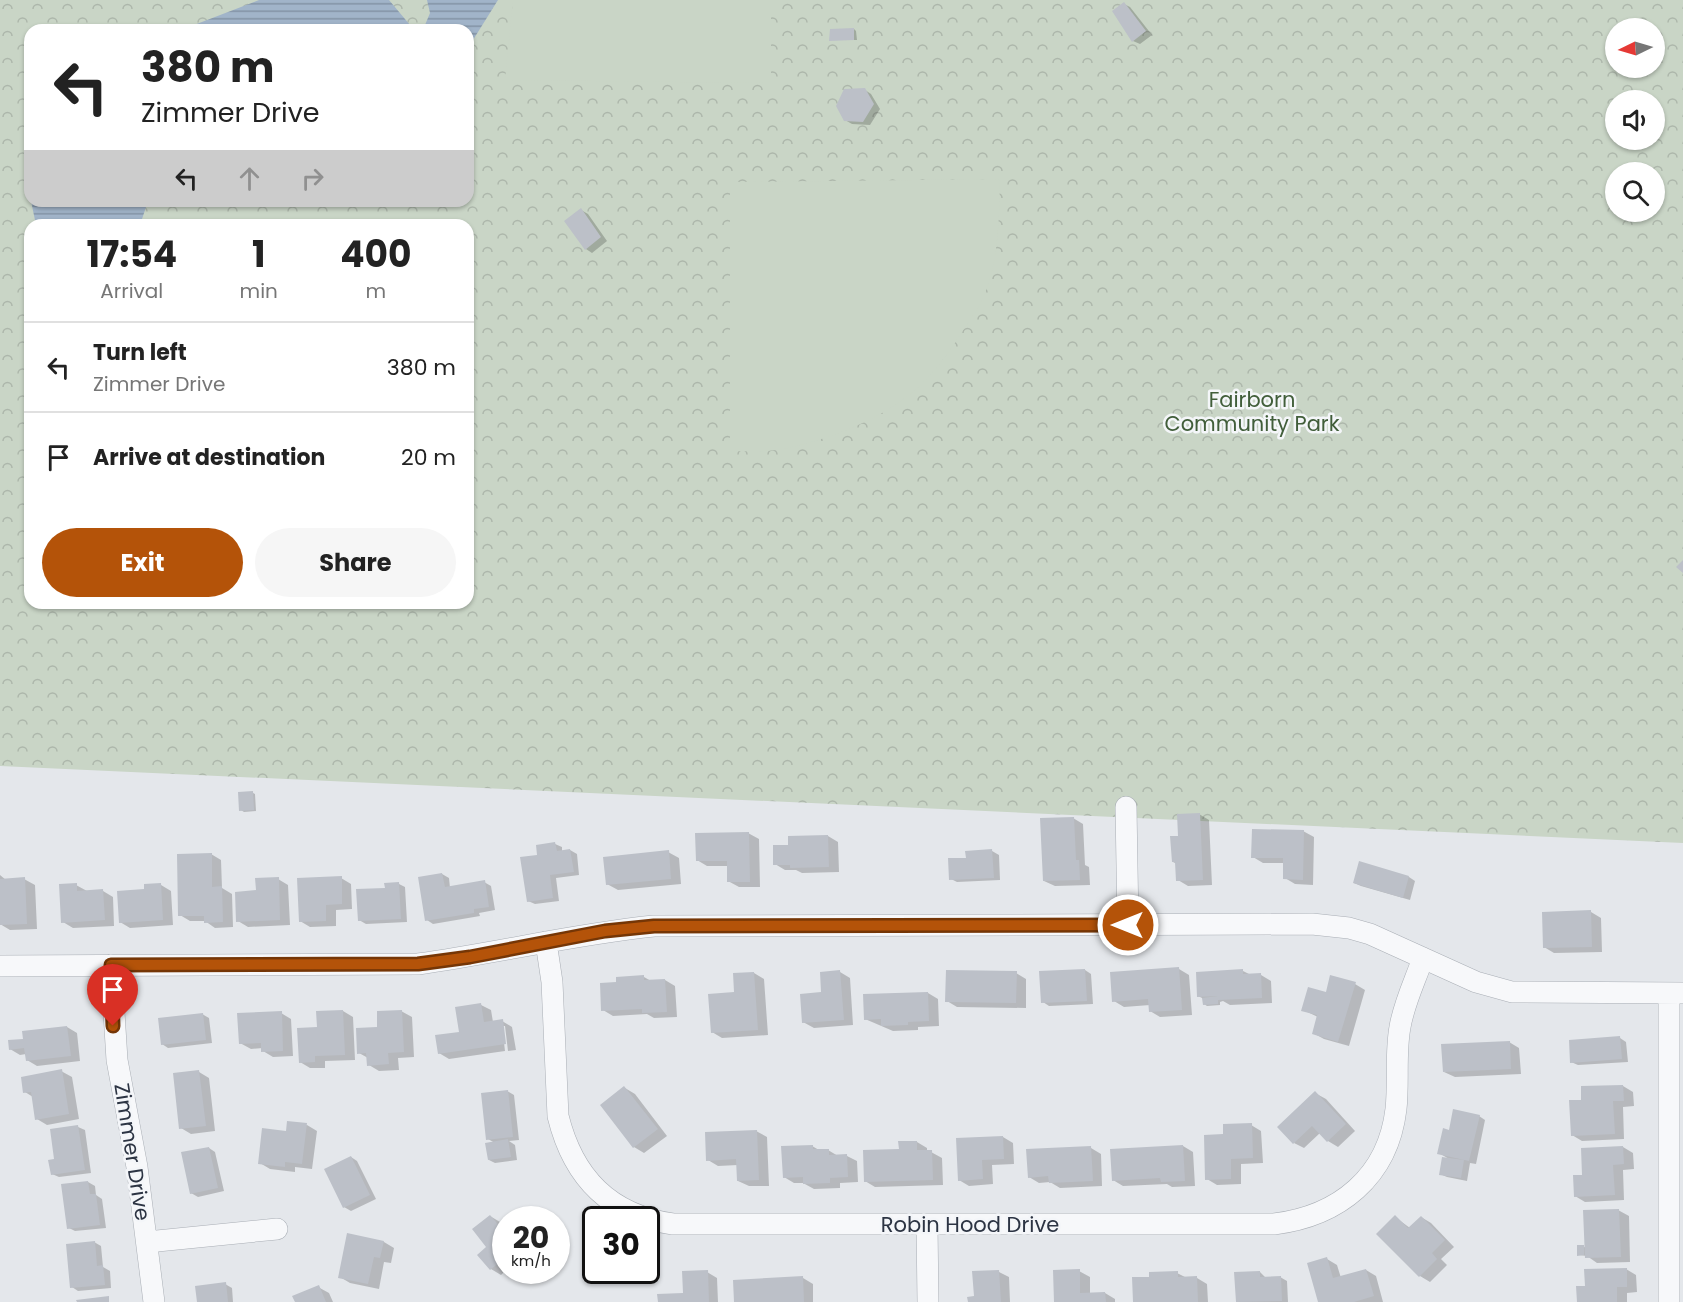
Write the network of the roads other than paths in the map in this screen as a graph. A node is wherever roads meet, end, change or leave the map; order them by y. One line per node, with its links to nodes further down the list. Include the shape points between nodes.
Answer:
1 (1126, 807): 2 (street)
2 (1128, 925): 3 (street, via 654,926); 4 (street, via 1331,925 1370,934)
3 (546, 942): 5 (street, via 418,964); 8 (street, Robin Hood Drive, via 552,982 558,1116 563,1137 584,1177 608,1200 640,1217 673,1224)
4 (1424, 958): 7 (street, via 1476,982 1512,992); 8 (street, Robin Hood Drive, via 1400,1027 1396,1107 1389,1139 1366,1180 1332,1208 1274,1224)
5 (111, 965): 6 (street); 10 (street, Zimmer Drive, via 117,1060)
6 (0, 966)
7 (1676, 993): 13 (street)
8 (927, 1225): 12 (street)
9 (277, 1229): 10 (street)
10 (147, 1242): 11 (street, Zimmer Drive)
11 (154, 1302)
12 (928, 1302)
13 (1669, 1302)

